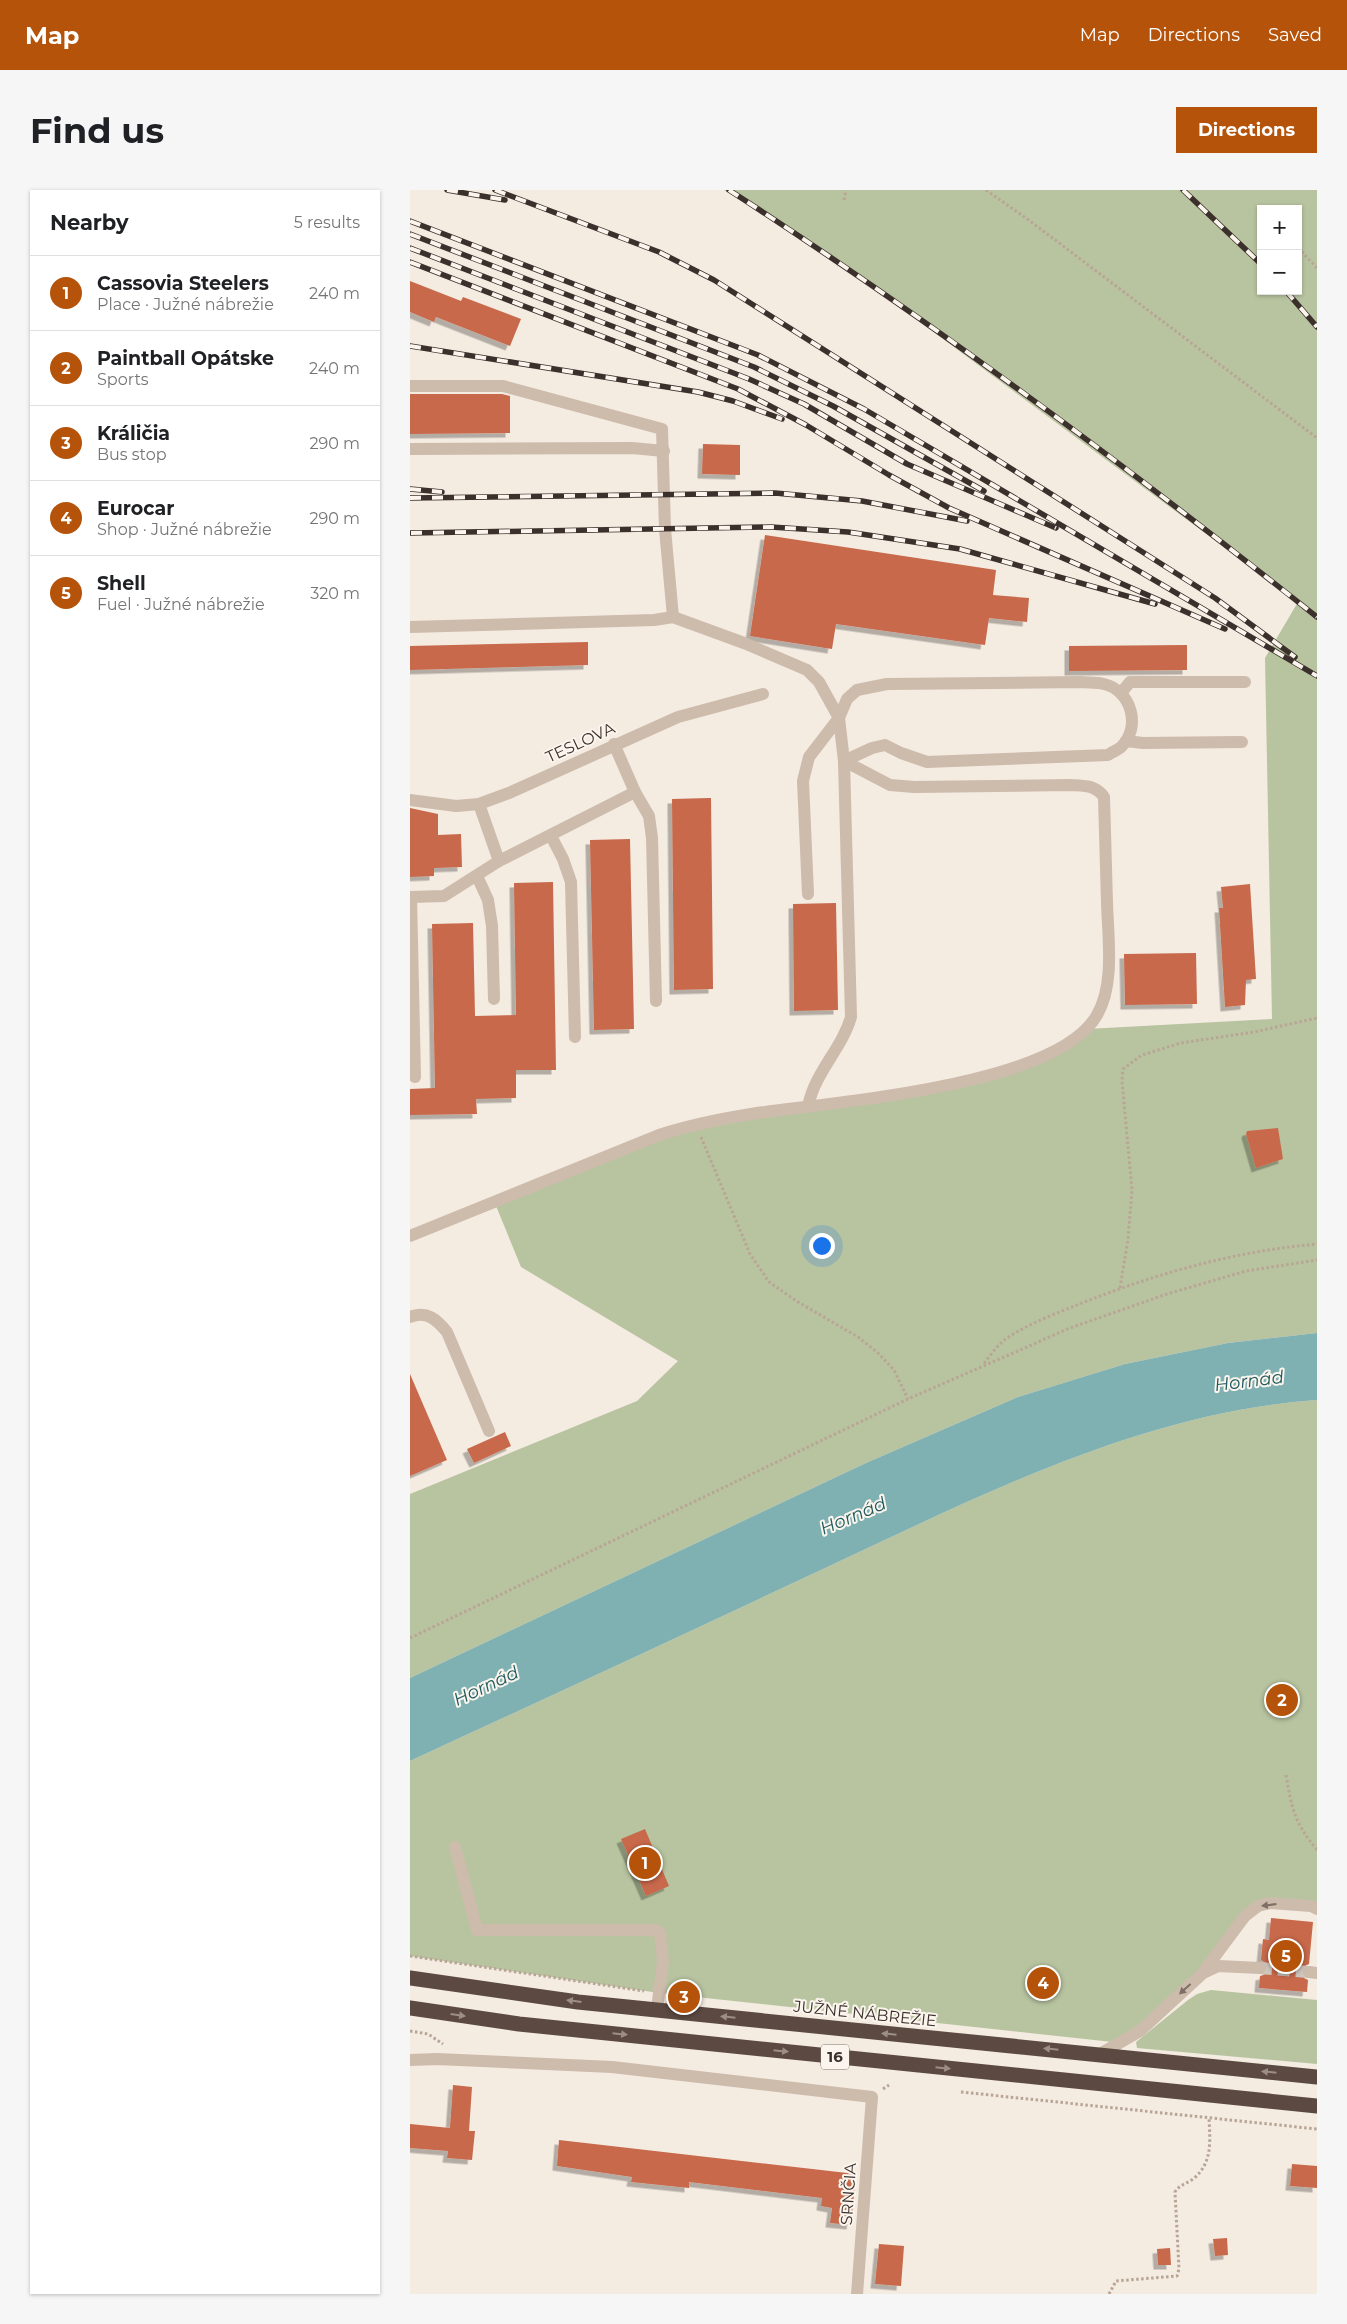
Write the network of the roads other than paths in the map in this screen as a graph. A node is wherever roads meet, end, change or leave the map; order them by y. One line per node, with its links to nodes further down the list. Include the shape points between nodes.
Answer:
1 (410, 386): 3 (street, via 503,386 519,390 662,429)
2 (410, 449): 3 (street, via 632,448)
3 (664, 451): 4 (street, via 665,529)
4 (673, 617): 5 (street); 9 (street, via 807,670 820,682)
5 (410, 627)
6 (1245, 682): 7 (street, via 1130,682)
7 (1121, 693): 9 (street, via 1105,684 1080,682 887,684 857,690 847,699); 10 (street, via 1130,705 1133,721)
8 (764, 694): 12 (street, TESLOVA, via 678,716)
9 (839, 718): 13 (street); 20 (street, via 804,768)
10 (1126, 740): 11 (street, via 1144,743); 13 (street, via 1108,755 927,762 885,745)
11 (1242, 742)
12 (614, 744): 14 (street); 16 (street, TESLOVA)
13 (844, 761): 26 (street, via 851,1017 847,1030 811,1091); 26 (street, via 890,785 1071,784 1090,786 1100,791 1104,797 1106,989 1098,1015 1088,1029 1050,1054 973,1081)
14 (635, 792): 17 (street); 23 (street, via 649,816 652,838)
15 (410, 800): 16 (street, TESLOVA, via 456,806)
16 (479, 804): 18 (street)
17 (551, 836): 18 (street); 24 (street, via 571,882)
18 (499, 861): 19 (street)
19 (477, 876): 21 (street, via 444,896); 22 (street, via 488,900 492,926)
20 (808, 894)
21 (410, 897): 25 (street)
22 (494, 999)
23 (656, 1001)
24 (575, 1037)
25 (415, 1077)
26 (808, 1107): 27 (street, via 695,1124 659,1134)
27 (410, 1236)
28 (410, 1317): 29 (street, via 426,1315 448,1332)
29 (489, 1431)
30 (455, 1847): 36 (street, via 477,1930 656,1930 660,1933 663,1961)
31 (1317, 1909): 33 (street, one-way to 33, via 1270,1903 1258,1906 1245,1916)
32 (1260, 1968): 33 (street, via 1218,1966)
33 (1203, 1973): 37 (street, one-way to 37, via 1140,2031)
34 (410, 1978): 36 (highway, JUŽNÉ NÁBREŽIE / 16, one-way to 34, via 578,2002)
35 (410, 2008): 40 (highway, 16, one-way to 40, via 519,2024)
36 (657, 2009): 37 (highway, JUŽNÉ NÁBREŽIE / 16, one-way to 36)
37 (1100, 2054): 39 (highway, JUŽNÉ NÁBREŽIE / 16, one-way to 37)
38 (410, 2060): 41 (street, SRNČIA, via 612,2067 872,2097)
39 (1317, 2077)
40 (1317, 2106)
41 (856, 2294)

